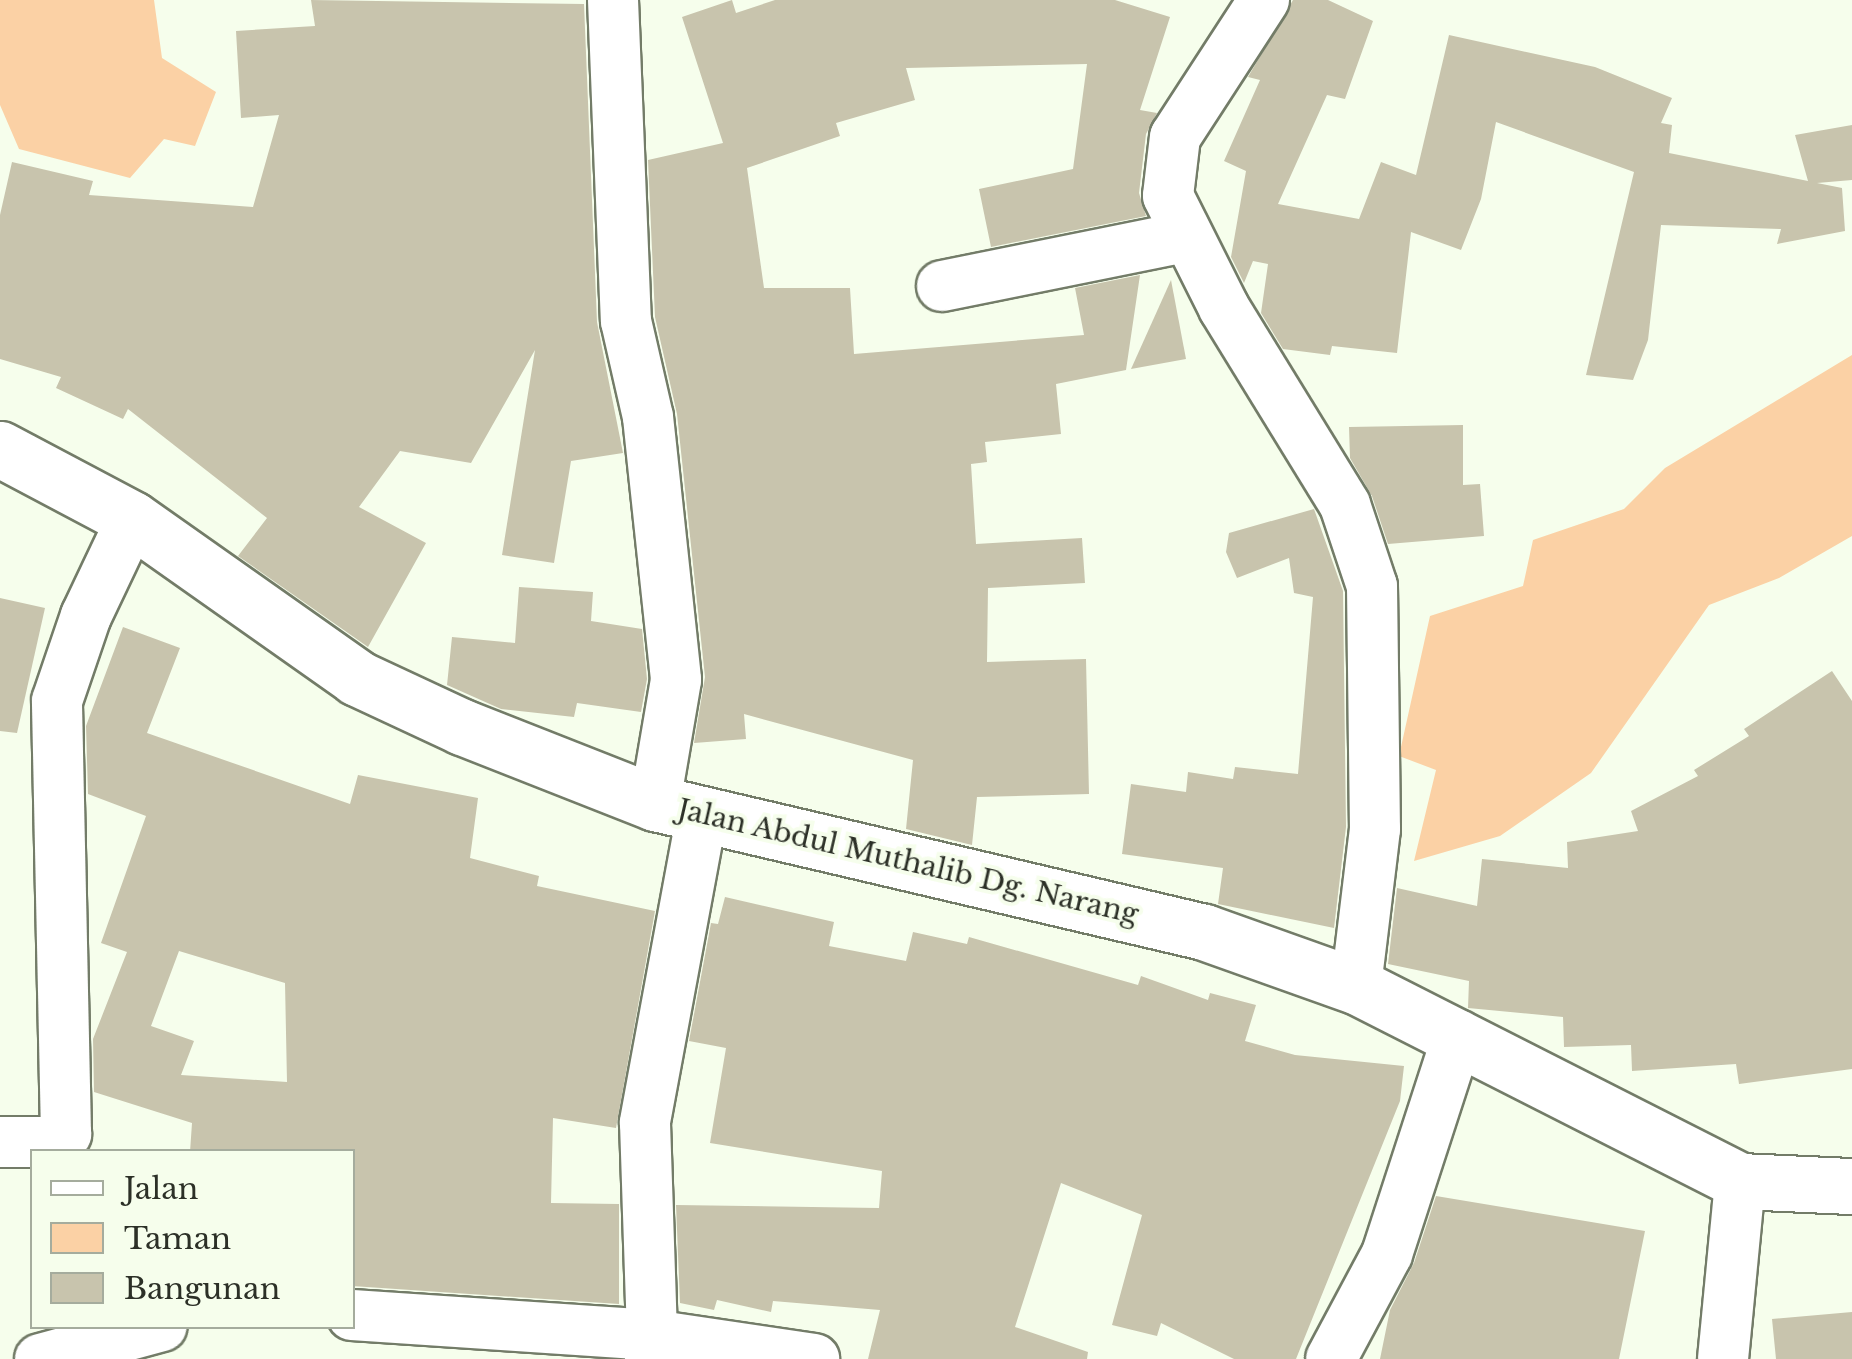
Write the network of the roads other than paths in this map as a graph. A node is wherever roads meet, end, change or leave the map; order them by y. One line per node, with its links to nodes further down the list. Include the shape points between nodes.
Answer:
1 (614, 0): 7 (street, via 626,322 648,418 676,680)
2 (1264, 0): 3 (street, via 1175,137 1168,196)
3 (1184, 237): 4 (street); 8 (street, via 1345,504 1372,586 1375,829)
4 (942, 286)
5 (0, 449): 6 (main road, Jalan Abdul Muthalib Dg. Narang)
6 (132, 519): 7 (main road, Jalan Abdul Muthalib Dg. Narang, via 357,678); 10 (street, via 86,616 56,702 66,1134 56,1142)
7 (678, 808): 8 (main road, Jalan Abdul Muthalib Dg. Narang, via 1204,932); 15 (street, via 646,1123)
8 (1356, 986): 9 (main road, Jalan Abdul Muthalib Dg. Narang)
9 (1458, 1035): 11 (main road, Jalan Abdul Muthalib Dg. Narang); 18 (street, via 1387,1254)
10 (0, 1142)
11 (1740, 1181): 12 (main road, Jalan Abdul Muthalib Dg. Narang); 19 (street)
12 (1852, 1186)
13 (355, 1315): 15 (street)
14 (151, 1329): 16 (street)
15 (651, 1347): 17 (street)
16 (40, 1359)
17 (814, 1359)
18 (1331, 1359)
19 (1723, 1359)

